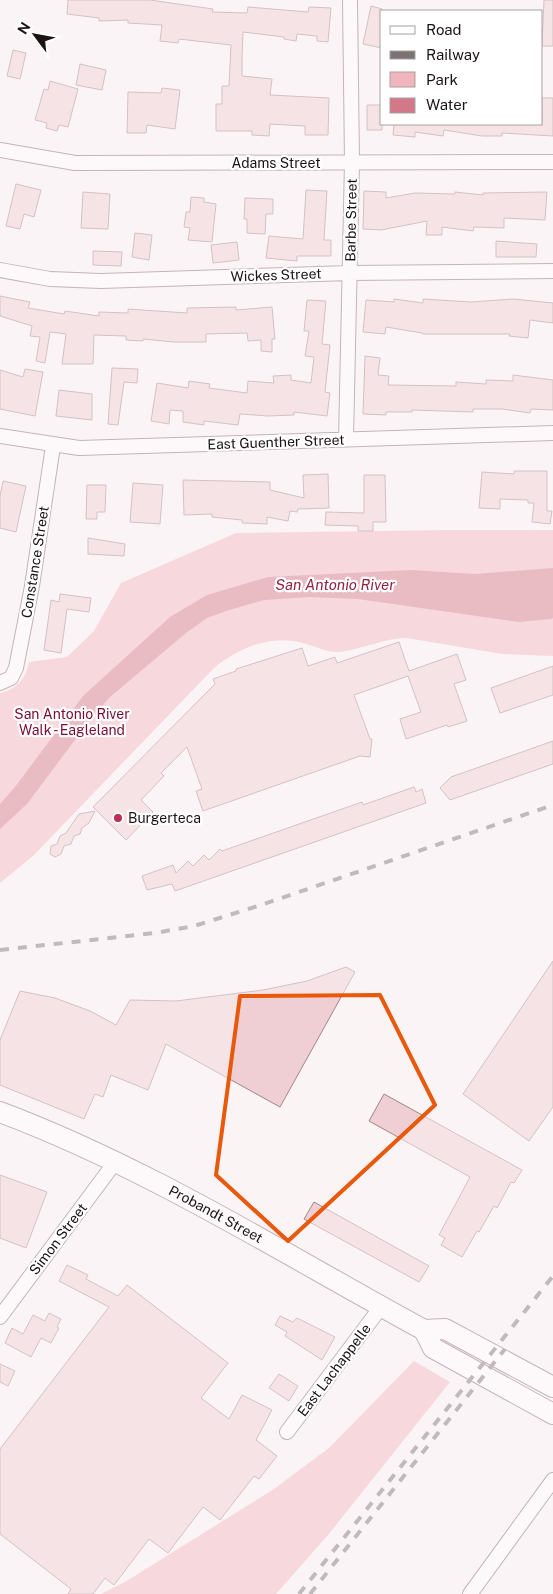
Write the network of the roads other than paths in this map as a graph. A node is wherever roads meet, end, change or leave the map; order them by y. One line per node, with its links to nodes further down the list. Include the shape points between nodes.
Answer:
1 (350, 0): 3 (street, Barbe Street)
2 (0, 150): 3 (street, Adams Street, via 75,163)
3 (352, 162): 4 (street, Adams Street); 7 (street, Barbe Street)
4 (553, 162)
5 (0, 270): 7 (street, Wickes Street, via 50,279 101,281)
6 (553, 271): 7 (street, Wickes Street)
7 (350, 273): 10 (street, Barbe Street)
8 (553, 433): 10 (street, East Guenther Street)
9 (0, 436): 11 (street, East Guenther Street)
10 (346, 439): 11 (street, East Guenther Street, via 79,448)
11 (54, 446): 12 (street, Constance Street, via 16,668)
12 (6, 680)
13 (0, 1112): 14 (main road, Probandt Street)
14 (116, 1161): 15 (main road, Probandt Street); 16 (street, Simon Street)
15 (381, 1307): 17 (main road, Probandt Street); 20 (street, East Lachappelle)
16 (0, 1317)
17 (424, 1330): 18 (main road, Probandt Street, via 445,1329); 19 (main road, Probandt Street, via 433,1348)
18 (553, 1388)
19 (553, 1414)
20 (287, 1432)
21 (553, 1480): 22 (street)
22 (470, 1594)

